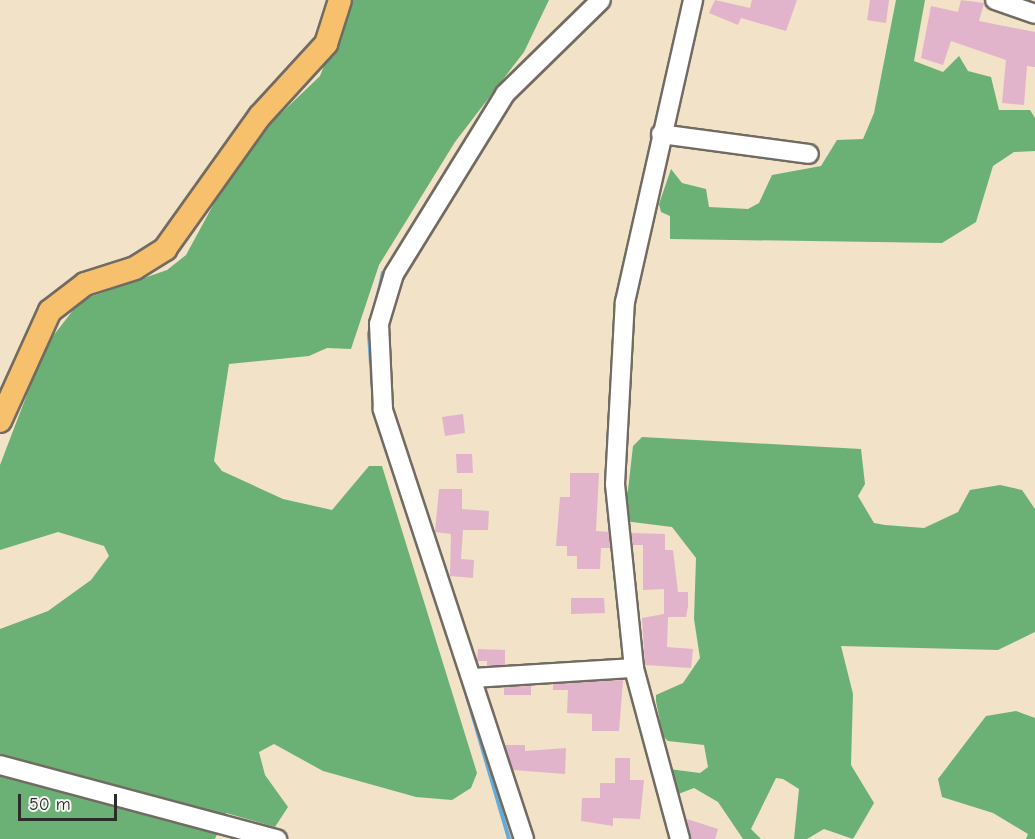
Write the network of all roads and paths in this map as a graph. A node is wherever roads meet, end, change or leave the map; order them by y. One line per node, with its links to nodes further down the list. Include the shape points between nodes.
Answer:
1 (340, 0): 9 (main road, via 318,54 260,116 165,249 135,268 85,284 50,311)
2 (601, 0): 11 (street, via 505,94 394,274 379,324 383,409)
3 (693, 0): 7 (street)
4 (995, 0): 5 (street)
5 (1016, 3): 6 (street)
6 (1035, 14)
7 (661, 134): 8 (street); 10 (street, via 625,302 615,484)
8 (809, 154)
9 (0, 421)
10 (634, 668): 11 (street); 15 (street)
11 (474, 678): 14 (street)
12 (0, 765): 13 (street)
13 (276, 839)
14 (524, 839)
15 (680, 839)

